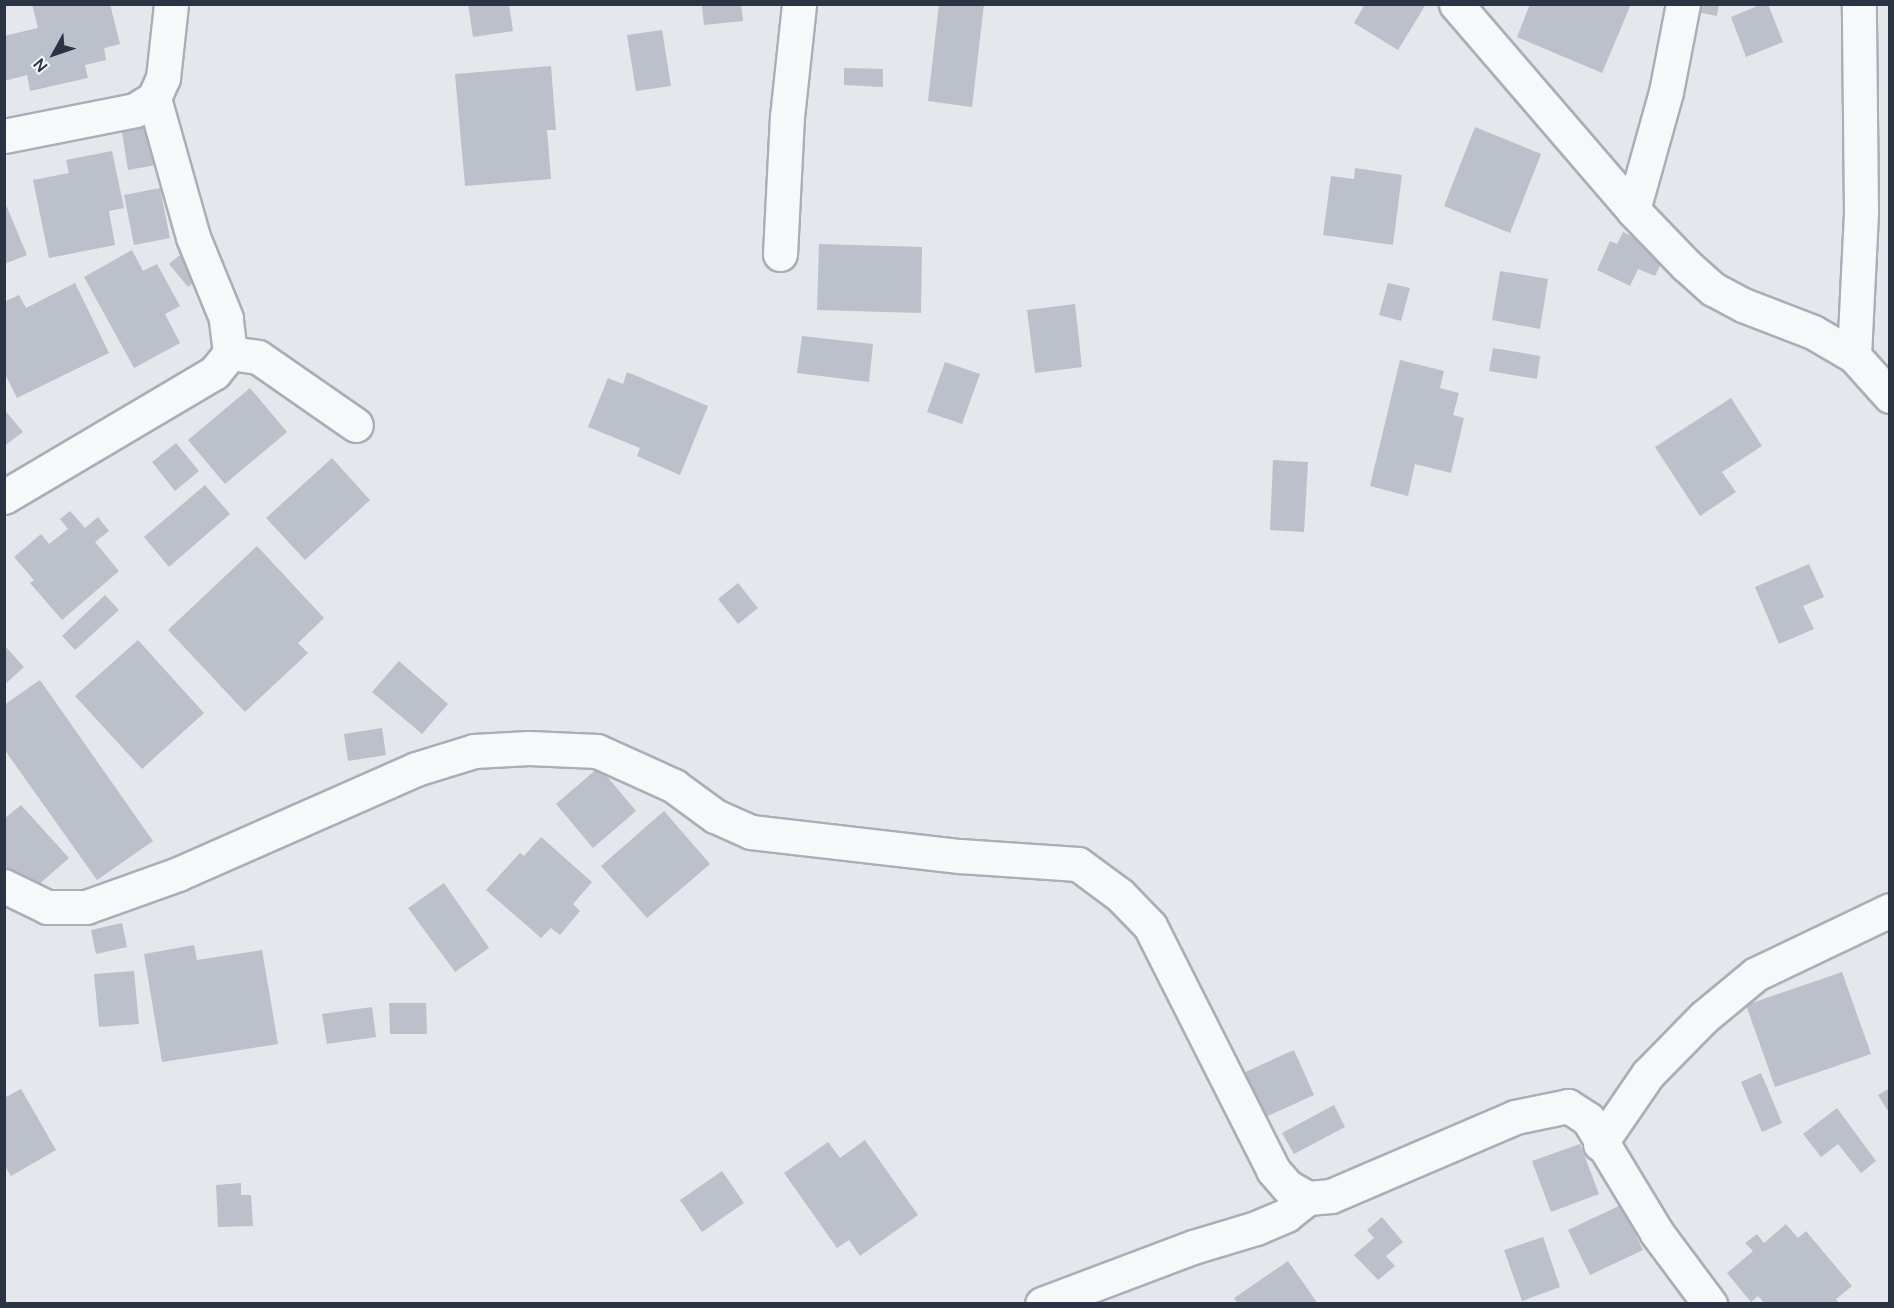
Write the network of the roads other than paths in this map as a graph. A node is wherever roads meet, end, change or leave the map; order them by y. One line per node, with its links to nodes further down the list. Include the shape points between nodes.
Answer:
1 (171, 4): 6 (street, via 163,78)
2 (799, 4): 9 (street, via 787,117)
3 (1456, 4): 8 (street)
4 (1683, 4): 8 (street, via 1666,92)
5 (1859, 4): 11 (street, via 1861,211)
6 (154, 98): 7 (street, via 135,110); 10 (street, via 193,237 226,318)
7 (4, 136)
8 (1633, 210): 11 (street, via 1713,289 1814,332)
9 (780, 254)
10 (230, 353): 13 (street, via 258,357); 14 (street, via 214,373)
11 (1854, 356): 12 (street)
12 (1890, 396)
13 (356, 424)
14 (4, 497)
15 (4, 886): 18 (street, via 47,907 86,907 177,874 416,769 474,751 529,748 597,751 674,786 715,816 751,832 949,855 1078,864 1120,895 1150,926 1273,1170 1288,1187)
16 (1890, 910): 17 (street, via 1756,975 1648,1074)
17 (1600, 1144): 18 (street, via 1588,1119 1568,1106 1515,1117 1331,1196); 20 (street, via 1657,1233)
18 (1308, 1198): 19 (street, via 1286,1215 1256,1228 1193,1247)
19 (1042, 1304)
20 (1710, 1304)

